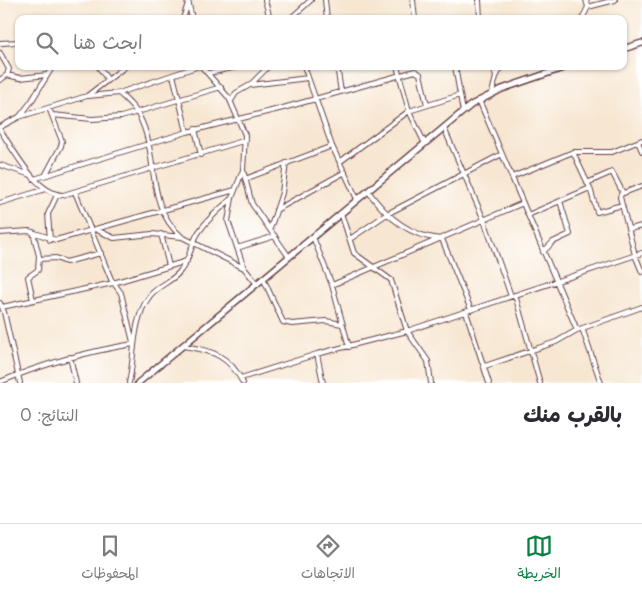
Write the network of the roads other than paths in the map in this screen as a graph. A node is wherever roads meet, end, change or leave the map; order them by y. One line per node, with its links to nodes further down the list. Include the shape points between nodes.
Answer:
1 (265, 0): 12 (street)
2 (311, 0): 13 (street)
3 (325, 0): 14 (street)
4 (413, 0): 15 (street)
5 (479, 0): 16 (street)
6 (586, 0): 9 (street)
7 (615, 0): 9 (street)
8 (188, 2): 10 (street); 11 (street)
9 (588, 8): 17 (street)
10 (184, 15)
11 (191, 15)
12 (269, 15)
13 (294, 15)
14 (327, 15)
15 (415, 15)
16 (480, 15)
17 (584, 15)
18 (15, 42): 19 (street)
19 (0, 43)
20 (642, 44): 21 (street)
21 (627, 48)
22 (0, 53): 36 (street, via 8,65)
23 (50, 70): 37 (street)
24 (101, 70): 43 (street)
25 (121, 70): 43 (street)
26 (199, 70): 38 (street)
27 (205, 70): 45 (street)
28 (265, 70): 44 (street)
29 (305, 70): 41 (street)
30 (338, 70): 46 (street)
31 (398, 70): 39 (street)
32 (456, 70): 49 (street)
33 (494, 70): 40 (street)
34 (500, 70): 40 (street)
35 (558, 70): 48 (street)
36 (7, 75): 37 (street, via 20,78); 42 (street)
37 (47, 75): 61 (street)
38 (173, 75): 47 (street); 52 (street)
39 (400, 75): 46 (street); 55 (street, via 418,71); 58 (street)
40 (496, 77): 48 (street)
41 (308, 78): 44 (street); 51 (street)
42 (0, 80)
43 (108, 80): 50 (street)
44 (250, 85): 54 (street, via 236,93)
45 (221, 88): 52 (street); 54 (street)
46 (341, 92): 51 (street)
47 (119, 93): 50 (street); 57 (street)
48 (492, 93): 53 (street)
49 (460, 95): 55 (street); 59 (street)
50 (86, 96): 56 (street)
51 (316, 99): 62 (street); 71 (street)
52 (178, 100): 57 (street); 66 (street)
53 (479, 100): 59 (street); 75 (street)
54 (231, 101): 62 (street)
55 (427, 105): 58 (street)
56 (49, 108): 60 (street); 61 (street)
57 (136, 111): 60 (street, via 106,119); 69 (street)
58 (409, 111): 70 (street); 76 (street)
59 (462, 112): 64 (street)
60 (52, 116): 82 (street, via 61,146)
61 (19, 117): 63 (street)
62 (237, 118): 65 (street); 67 (street)
63 (0, 128): 84 (street)
64 (444, 128): 70 (street); 83 (street)
65 (195, 129): 66 (street); 74 (street)
66 (187, 132): 69 (street)
67 (246, 140): 74 (street); 80 (street)
68 (640, 141): 72 (street); 73 (street, via 606,153)
69 (147, 143): 79 (street); 82 (street)
70 (425, 144): 92 (street)
71 (332, 146): 76 (street); 77 (street)
72 (642, 151)
73 (573, 152): 85 (street); 87 (street)
74 (201, 154): 79 (street)
75 (502, 154): 83 (street); 85 (street)
76 (341, 161): 81 (street)
77 (286, 163): 86 (street); 103 (street)
78 (0, 165): 84 (street)
79 (151, 170): 93 (street); 102 (street)
80 (243, 170): 86 (street); 91 (street)
81 (345, 172): 97 (street); 103 (street)
82 (46, 174): 84 (street)
83 (465, 174): 105 (street); 107 (street)
84 (32, 177): 90 (street)
85 (512, 177): 100 (street)
86 (245, 179): 109 (street, via 252,204)
87 (587, 183): 89 (street); 94 (street, via 612,172)
88 (642, 186): 94 (street)
89 (590, 188): 98 (street); 101 (street, via 597,212)
90 (46, 189): 95 (street); 99 (street)
91 (235, 190): 96 (street); 102 (street)
92 (368, 191): 97 (street); 105 (street)
93 (75, 192): 95 (street); 111 (street)
94 (623, 193): 101 (street, via 620,196)
95 (57, 195): 120 (street, via 48,214)
96 (232, 198): 121 (street, via 204,224); 122 (street, via 228,221)
97 (357, 199): 104 (street)
98 (560, 201): 106 (street); 123 (street, via 570,234 553,242)
99 (0, 203)
100 (523, 203): 106 (street); 107 (street)
101 (622, 205): 110 (street)
102 (163, 210): 111 (street); 116 (street, via 170,225)
103 (276, 210): 109 (street)
104 (341, 213): 117 (street); 118 (street)
105 (387, 214): 118 (street); 119 (street, via 421,236)
106 (528, 215): 123 (street)
107 (484, 220): 119 (street); 139 (street)
108 (642, 226): 110 (street)
109 (270, 229): 115 (street)
110 (629, 229): 126 (street)
111 (93, 230): 114 (street, via 114,238); 120 (street); 124 (street)
112 (33, 232): 113 (street); 120 (street); 128 (street)
113 (0, 233)
114 (161, 234): 116 (street); 130 (street)
115 (275, 236): 122 (street); 127 (street)
116 (182, 237): 121 (street)
117 (313, 237): 127 (street); 138 (street)
118 (350, 239): 131 (street, via 354,253)
119 (442, 239): 131 (street); 143 (street)
120 (50, 240)
121 (195, 243): 129 (street); 132 (street)
122 (237, 248): 132 (street)
123 (543, 252): 135 (street)
124 (101, 253): 128 (street, via 66,262 56,258); 136 (street)
125 (642, 253): 126 (street)
126 (635, 255): 133 (street); 135 (street)
127 (289, 257): 134 (street)
128 (39, 259): 140 (street, via 38,270 28,277)
129 (186, 260): 130 (street); 152 (street, via 176,277 149,297 138,324)
130 (169, 266): 136 (street)
131 (373, 267): 138 (street); 148 (street, via 391,280)
132 (244, 268): 137 (street)
133 (642, 272)
134 (263, 278): 137 (street); 145 (street, via 283,322)
135 (554, 281): 139 (street); 147 (street)
136 (113, 283): 140 (street); 149 (street, via 121,292)
137 (257, 284): 150 (street)
138 (332, 285): 145 (street)
139 (513, 295): 143 (street); 153 (street)
140 (33, 300): 141 (street)
141 (1, 305): 157 (street)
142 (642, 307): 146 (street)
143 (471, 310): 144 (street)
144 (466, 312): 148 (street); 156 (street)
145 (342, 324): 151 (street)
146 (582, 328): 147 (street); 169 (street)
147 (577, 330): 153 (street)
148 (408, 331): 151 (street); 166 (street, via 428,361)
149 (133, 344): 152 (street); 155 (street)
150 (182, 346): 158 (street, via 216,354 232,364); 163 (street)
151 (349, 347): 154 (street)
152 (135, 351): 162 (street)
153 (532, 351): 156 (street); 168 (street)
154 (317, 354): 158 (street); 165 (street)
155 (70, 357): 157 (street); 161 (street)
156 (484, 366): 167 (street)
157 (18, 374): 159 (street); 160 (street)
158 (240, 378): 164 (street)
159 (0, 382)
160 (20, 383)
161 (76, 383)
162 (130, 383)
163 (138, 383)
164 (243, 383)
165 (323, 383)
166 (431, 383)
167 (489, 383)
168 (540, 383)
169 (601, 383)

